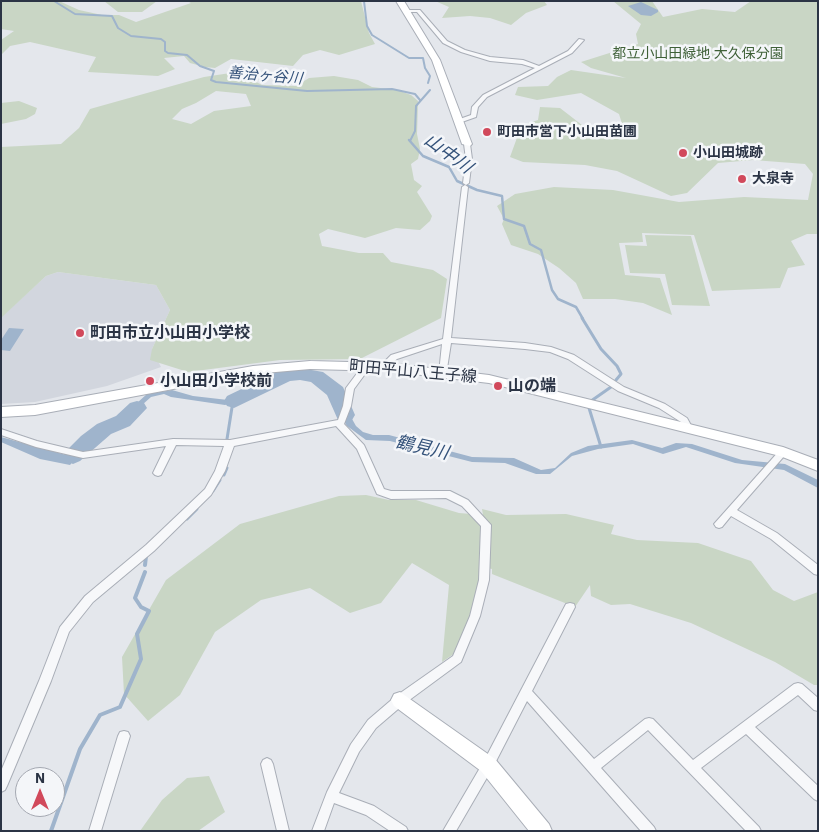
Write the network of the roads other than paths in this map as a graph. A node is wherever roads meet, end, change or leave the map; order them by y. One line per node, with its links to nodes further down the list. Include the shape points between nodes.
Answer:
1 (400, 1): 2 (main road)
2 (406, 11): 4 (street, via 418,11 445,42 463,51); 5 (main road, via 436,60)
3 (581, 40): 4 (street, via 570,52)
4 (538, 67): 5 (street, via 485,96 474,107 474,116)
5 (459, 121): 6 (main road)
6 (467, 144): 7 (street)
7 (466, 185): 8 (street)
8 (447, 340): 10 (street, via 391,359); 11 (street); 14 (street, via 525,346 561,353 581,362 621,390 662,406 684,420)
9 (367, 366): 10 (main road, 町田平山八王子線); 12 (main road, 町田平山八王子線, via 310,365 253,370 35,410); 13 (street, via 350,388)
10 (388, 367): 11 (main road, 町田平山八王子線)
11 (443, 373): 14 (main road, 町田平山八王子線, via 489,380)
12 (1, 412)
13 (340, 423): 17 (street); 26 (street, via 361,447 380,490 390,495 446,494 465,503 486,525 484,580 475,616 458,659)
14 (689, 429): 18 (main road, 町田平山八王子線)
15 (1, 432): 16 (street, via 80,455)
16 (173, 442): 17 (street); 20 (street)
17 (230, 443): 34 (street, via 208,492 150,548 89,599 64,630)
18 (779, 457): 19 (main road, 町田平山八王子線); 21 (street)
19 (816, 464)
20 (158, 473)
21 (730, 511): 22 (street); 23 (street, via 774,536)
22 (719, 524)
23 (818, 572)
24 (570, 606): 25 (street)
25 (526, 692): 31 (street); 32 (street)
26 (400, 700): 31 (main road); 36 (street, via 372,724 355,748)
27 (818, 706): 28 (street, via 798,688)
28 (747, 727): 33 (street); 35 (street)
29 (124, 736): 37 (street)
30 (267, 764): 38 (street)
31 (488, 765): 41 (street); 42 (main road)
32 (593, 767): 33 (street, via 649,723); 43 (street)
33 (693, 767): 44 (street)
34 (1, 786)
35 (818, 795)
36 (331, 796): 39 (street); 40 (street, via 370,810)
37 (95, 831)
38 (283, 831)
39 (318, 831)
40 (402, 831)
41 (449, 831)
42 (542, 831)
43 (650, 831)
44 (755, 831)

